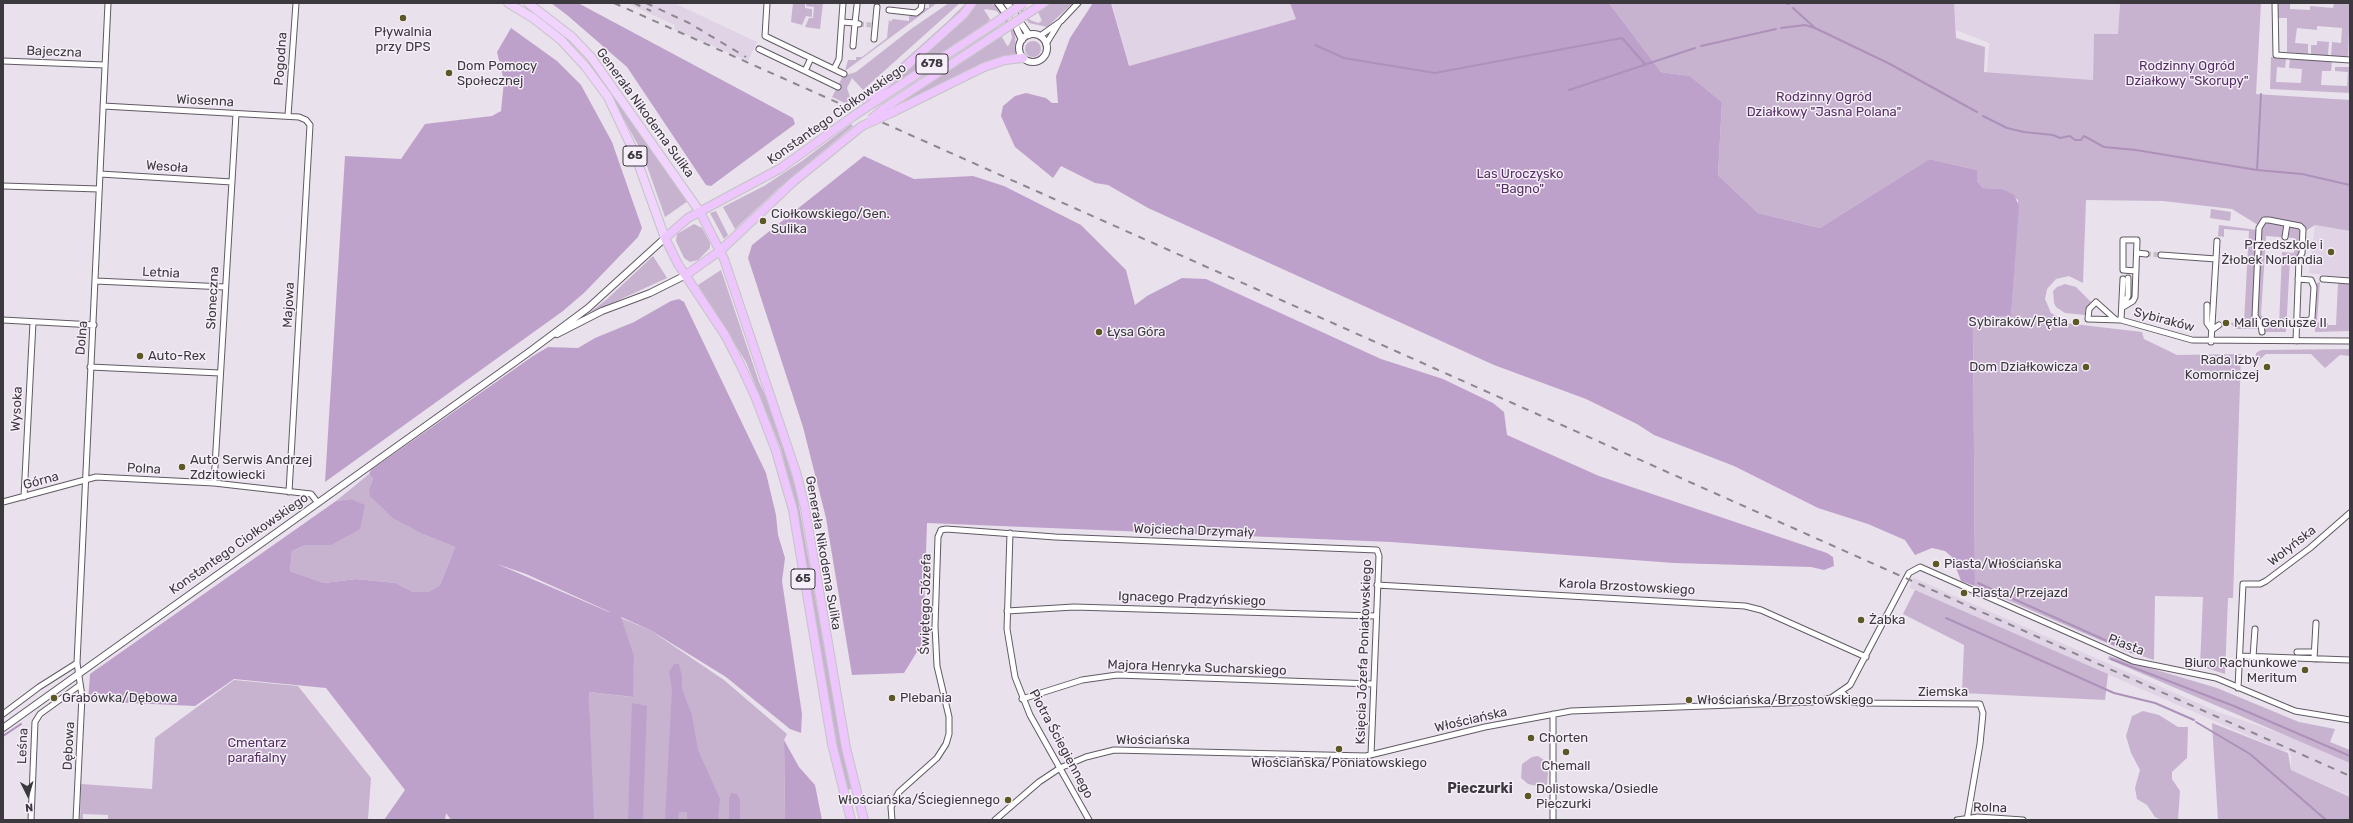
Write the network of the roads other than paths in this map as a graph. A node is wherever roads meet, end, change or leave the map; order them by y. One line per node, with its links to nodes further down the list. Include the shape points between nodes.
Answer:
1 (108, 3): 32 (street, Dolna)
2 (296, 3): 40 (street, Pogodna)
3 (508, 3): 50 (main road, Generała Nikodema Sulika / 65, via 561,40 608,97 634,152)
4 (528, 3): 47 (main road, Generała Nikodema Sulika / 65, via 563,30 591,57)
5 (767, 3): 28 (street, via 765,36)
6 (843, 3): 19 (street)
7 (922, 3): 17 (street, via 921,9 916,13)
8 (972, 3): 37 (highway, via 964,14)
9 (998, 3): 24 (street)
10 (1007, 3): 21 (street)
11 (1024, 3): 37 (highway, Konstantego Ciołkowskiego / 678, bridge, via 992,26)
12 (1044, 3): 42 (highway, Konstantego Ciołkowskiego / 678, bridge, via 883,109)
13 (1078, 3): 18 (street)
14 (2275, 3): 30 (street, via 2276,55)
15 (857, 5): 20 (street)
16 (877, 7): 23 (street)
17 (888, 10)
18 (1061, 21): 22 (street); 25 (street)
19 (842, 22): 20 (street); 33 (street, via 839,59)
20 (857, 24): 26 (street)
21 (1029, 35): 22 (street); 24 (street)
22 (1040, 36): 25 (street)
23 (874, 38)
24 (1022, 40): 29 (street, via 1019,49)
25 (1046, 44): 29 (street, via 1044,57 1039,61 1030,62)
26 (854, 46)
27 (759, 49): 34 (street)
28 (811, 58): 33 (street); 34 (street)
29 (1023, 58): 42 (highway, bridge, via 1005,60 984,67)
30 (2350, 60)
31 (3, 61): 32 (street, Bajeczna)
32 (105, 65): 38 (street, Dolna)
33 (834, 69): 35 (street)
34 (805, 71): 36 (street)
35 (844, 74)
36 (838, 87)
37 (870, 102): 47 (highway, Konstantego Ciołkowskiego, bridge, via 773,173)
38 (103, 106): 39 (street, Wiosenna); 43 (street, Dolna)
39 (236, 114): 40 (street, Wiosenna); 44 (street, Słoneczna)
40 (288, 116): 41 (street, Wiosenna)
41 (306, 120): 83 (street, Majowa, via 310,125 310,134)
42 (861, 127): 52 (highway, Konstantego Ciołkowskiego / 678, via 794,181)
43 (100, 174): 44 (street, Wesoła); 46 (street, Dolna)
44 (232, 182): 64 (street, Słoneczna)
45 (3, 186): 46 (street)
46 (99, 189): 62 (street, Dolna)
47 (700, 212): 50 (highway, Konstantego Ciołkowskiego, via 688,218); 52 (highway, 65)
48 (2287, 224): 49 (street); 60 (street, via 2303,229); 74 (street, via 2264,220 2259,228 2255,316)
49 (2285, 237)
50 (665, 238): 58 (highway, 65); 78 (street, Konstantego Ciołkowskiego, via 588,308)
51 (2217, 241): 56 (street)
52 (721, 250): 58 (highway, 678); 117 (highway, Generała Nikodema Sulika / 65, via 787,440 805,508 846,748)
53 (2137, 253): 54 (street); 57 (street); 57 (street, via 2138,240 2123,240 2123,270)
54 (2146, 254)
55 (2160, 255): 56 (street)
56 (2216, 258): 73 (street)
57 (2136, 271): 66 (street, via 2135,297)
58 (686, 276): 78 (street, Konstantego Ciołkowskiego, via 576,324); 116 (highway, Generała Nikodema Sulika / 65, via 725,335 740,364 766,423 782,470 793,510 832,744)
59 (2125, 278): 66 (street, via 2128,296)
60 (2298, 278): 69 (street); 69 (street, via 2311,280 2314,287 2312,318 2308,321)
61 (2323, 279): 63 (street)
62 (96, 281): 64 (street, Letnia); 71 (street, Dolna)
63 (2350, 281)
64 (225, 287): 80 (street, Słoneczna)
65 (2207, 305): 73 (street, via 2207,323)
66 (2123, 307): 68 (street)
67 (3, 320): 70 (street)
68 (2118, 320): 68 (street, via 2096,302 2089,309 2088,319); 77 (street, Sybiraków, via 2183,339)
69 (2297, 320): 75 (street)
70 (33, 322): 71 (street); 84 (street, Wysoka)
71 (94, 325): 79 (street, Dolna)
72 (2219, 325): 73 (street)
73 (2212, 330): 77 (street)
74 (2262, 332)
75 (2296, 341): 76 (street, Sybiraków); 77 (street, Sybiraków)
76 (2350, 341)
77 (2211, 342)
78 (529, 352): 86 (street, Konstantego Ciołkowskiego)
79 (90, 367): 80 (street); 81 (street, Dolna)
80 (220, 373): 82 (street, Słoneczna)
81 (85, 480): 82 (street, Polna, via 96,477); 84 (street, Górna); 103 (street, Dolna)
82 (214, 483): 83 (street, Polna)
83 (289, 492): 86 (street, Polna, via 311,494)
84 (24, 497): 85 (street, Górna)
85 (3, 502)
86 (318, 503): 104 (street, Konstantego Ciołkowskiego)
87 (2350, 513): 98 (street, Wołyńska, via 2310,548 2266,581 2260,584 2243,584)
88 (1010, 533): 89 (street, Wojciecha Drzymały); 92 (street, Piotra Ściegiennego); 123 (street, Świętego Józefa, via 946,529 940,532 936,649 940,685 949,717 949,734 937,758 899,792 891,807)
89 (1377, 550): 91 (street, Księcia Józefa Poniatowskiego)
90 (1906, 578): 99 (street, Włościańska); 107 (street, Piasta, via 1914,569 1926,568 2133,661 2199,673)
91 (1377, 585): 93 (street, Księcia Józefa Poniatowskiego); 99 (street, Karola Brzostowskiego, via 1745,606 1761,610)
92 (1007, 611): 93 (street, Ignacego Prądzyńskiego, via 1074,607); 109 (street, Piotra Ściegiennego, via 1009,650)
93 (1376, 616): 106 (street, Księcia Józefa Poniatowskiego)
94 (2316, 623): 97 (street)
95 (2255, 629): 100 (street, via 2257,635)
96 (2297, 652): 97 (street)
97 (2314, 652): 101 (street)
98 (2240, 656): 100 (street); 107 (street)
99 (1866, 657): 108 (street, Włościańska, via 1850,685)
100 (2254, 657): 101 (street)
101 (2314, 659): 102 (street)
102 (2350, 660)
103 (78, 662): 104 (street, Dolna); 110 (street)
104 (78, 674): 105 (street, Dębowa); 113 (street, Konstantego Ciołkowskiego)
105 (80, 684): 119 (street, Leśna, via 40,714 35,722); 120 (street, Dębowa, via 82,696)
106 (1374, 684): 109 (street, Majora Henryka Sucharskiego, via 1116,675 1082,680); 114 (street, Księcia Józefa Poniatowskiego)
107 (2238, 688): 112 (street, Piasta, via 2295,711)
108 (1841, 692): 111 (street, Włościańska, via 1831,698 1812,702 1571,711); 118 (street, Ziemska, via 1859,704 1980,704 1983,714 1980,744)
109 (1022, 699): 115 (street, Piotra Ściegiennego)
110 (3, 714)
111 (1553, 714): 114 (street, Włościańska, via 1485,727); 126 (street)
112 (2350, 720)
113 (3, 728)
114 (1371, 755): 115 (street, Włościańska, via 1124,749 1095,754)
115 (1060, 768): 124 (street, Włościańska); 125 (street, Piotra Ściegiennego)
116 (845, 801): 117 (highway, via 846,796 851,796); 121 (highway, Generała Nikodema Sulika / 65)
117 (861, 810): 122 (highway, Generała Nikodema Sulika / 65)
118 (1967, 819): 127 (street, Rolna); 128 (street, Rolna, via 1978,817)
119 (31, 820)
120 (76, 820)
121 (851, 820)
122 (864, 820)
123 (892, 820)
124 (995, 820)
125 (1090, 820)
126 (1553, 820)
127 (1957, 820)
128 (2023, 820)

